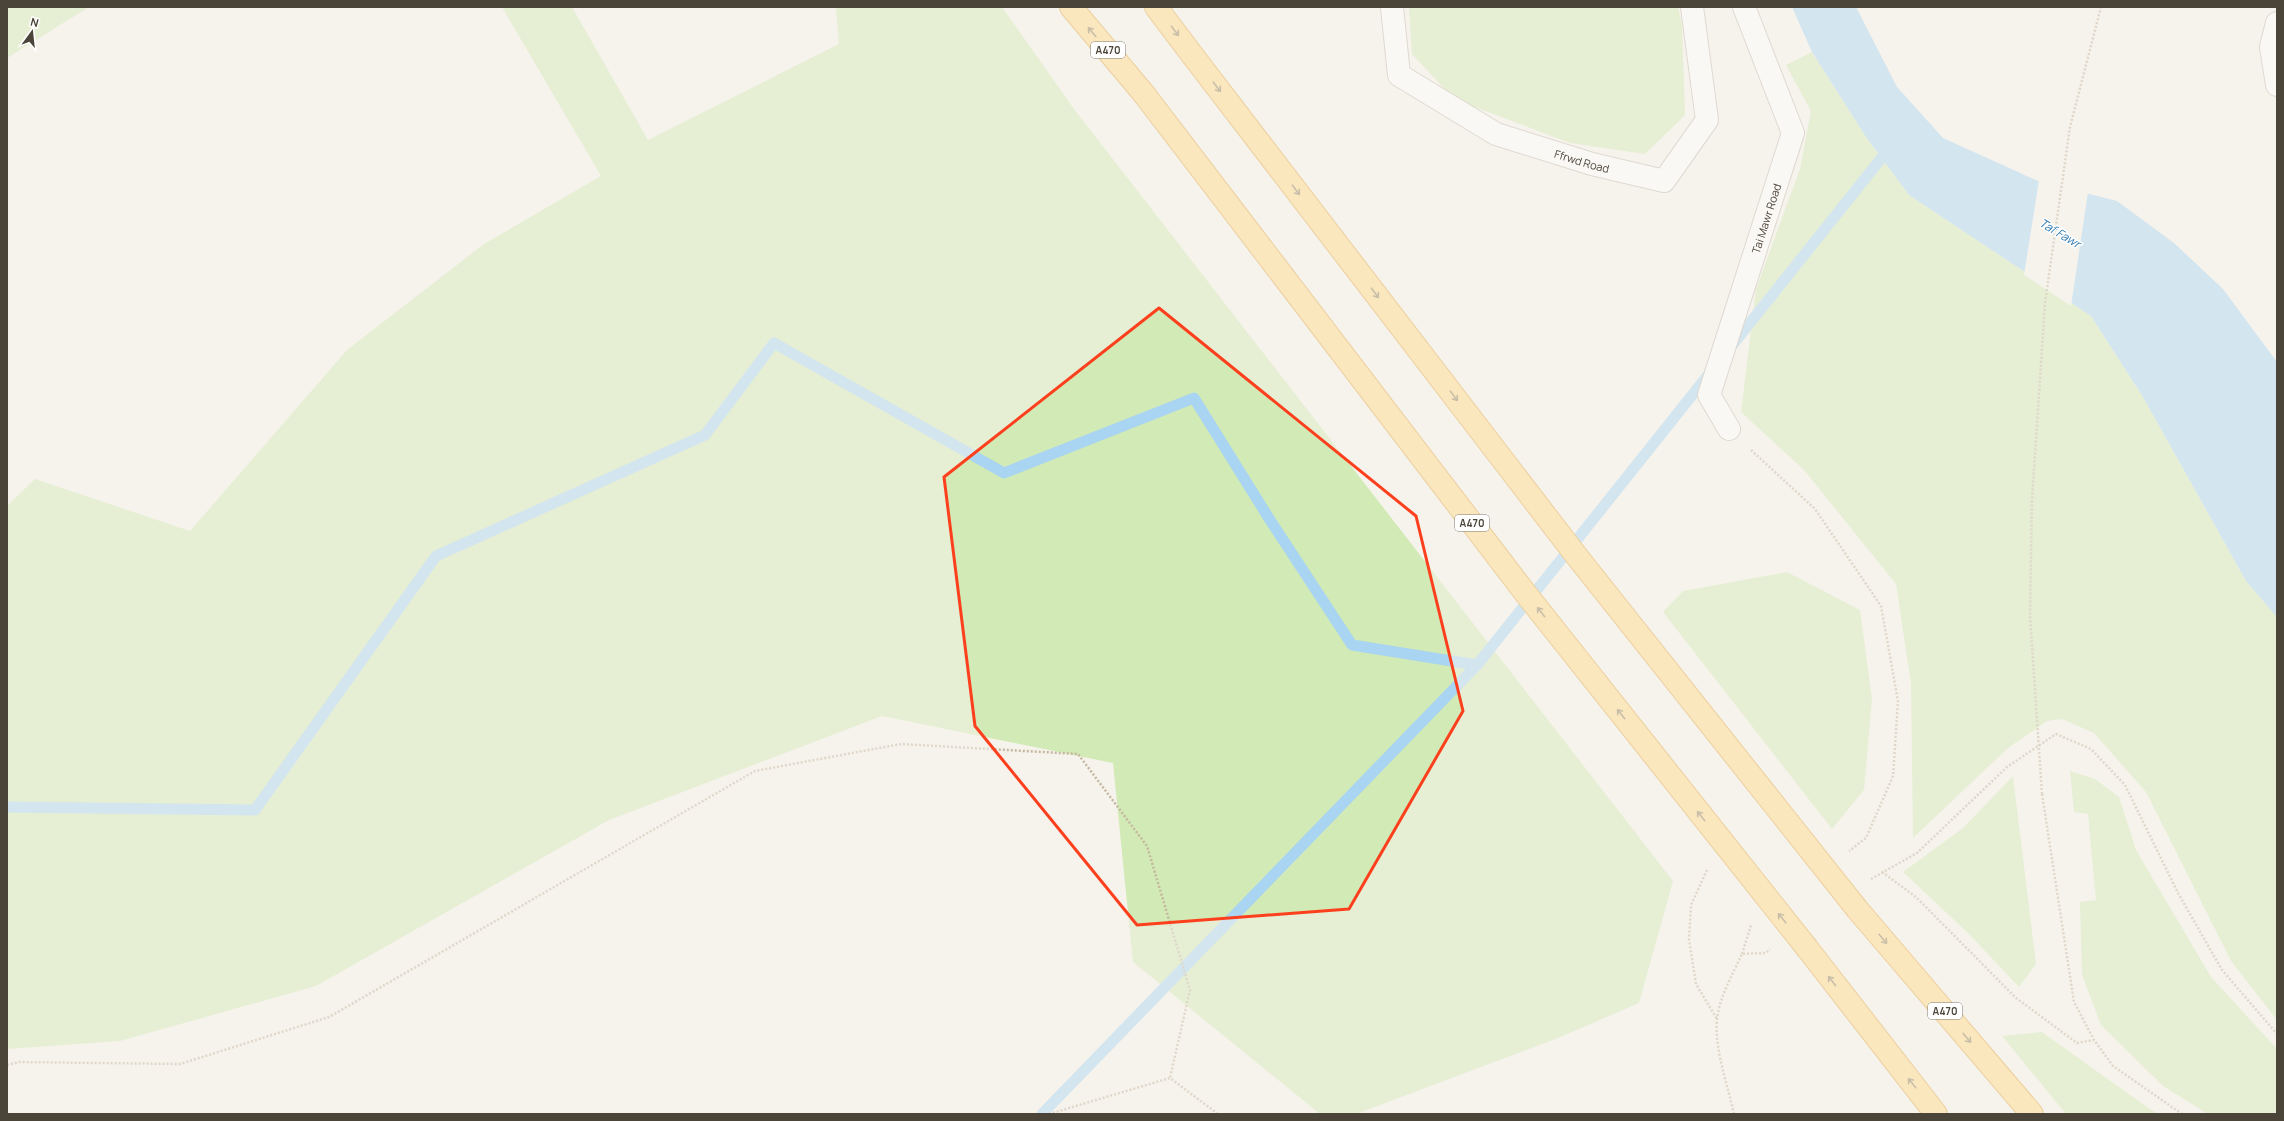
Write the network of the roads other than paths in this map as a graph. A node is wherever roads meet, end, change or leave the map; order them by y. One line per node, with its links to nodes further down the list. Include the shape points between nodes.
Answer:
1 (1071, 7): 9 (highway, A470, one-way to 1, bridge, via 1526,594 1144,94)
2 (1156, 7): 10 (highway, A470, one-way to 10, bridge, via 1575,554 1857,909)
3 (1392, 7): 4 (street, Ffrwd Road, via 1399,75 1496,134 1592,164 1664,181 1707,120)
4 (1692, 7)
5 (1744, 7): 8 (street, Tai Mawr Road, via 1793,133 1709,395)
6 (2277, 23): 7 (street, via 2271,47)
7 (2277, 85)
8 (1729, 429)
9 (1936, 1114)
10 (2032, 1114)

